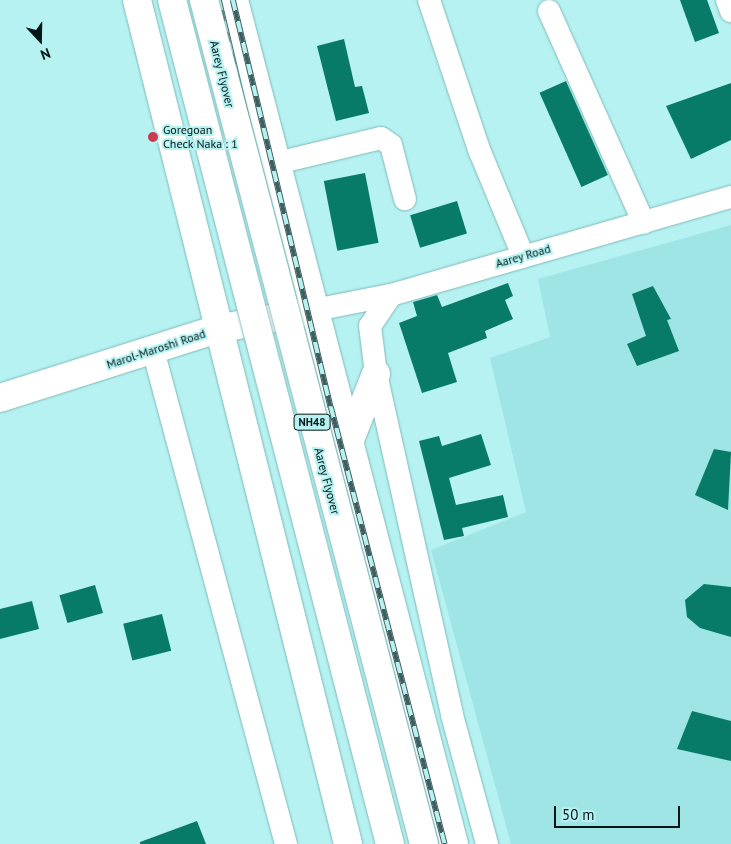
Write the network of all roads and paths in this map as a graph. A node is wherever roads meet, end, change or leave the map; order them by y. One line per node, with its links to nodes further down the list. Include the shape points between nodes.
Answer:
1 (137, 0): 17 (main road)
2 (172, 0): 24 (main road, NH48, bridge)
3 (204, 0): 25 (main road, Aarey Flyover / NH48, bridge)
4 (234, 0): 10 (main road)
5 (450, 0): 7 (street)
6 (727, 0): 8 (street)
7 (432, 8): 14 (street, via 480,152)
8 (731, 10)
9 (549, 11): 13 (street)
10 (276, 163): 12 (street, via 381,138 391,145); 16 (main road)
11 (731, 198): 13 (street, Aarey Road)
12 (405, 199)
13 (644, 224): 14 (street, Aarey Road)
14 (523, 256): 15 (street, Aarey Road)
15 (391, 295): 16 (street, Aarey Road); 19 (street, via 370,326)
16 (315, 310): 17 (main road, Marol-Maroshi Road); 21 (main road)
17 (218, 328): 18 (main road, Marol-Maroshi Road); 23 (main road)
18 (153, 350): 20 (main road, Marol-Maroshi Road); 22 (street)
19 (376, 374): 21 (main road); 27 (street, via 452,715)
20 (0, 398)
21 (352, 437): 26 (main road)
22 (286, 844)
23 (348, 844)
24 (390, 844)
25 (424, 844)
26 (454, 844)
27 (487, 844)

